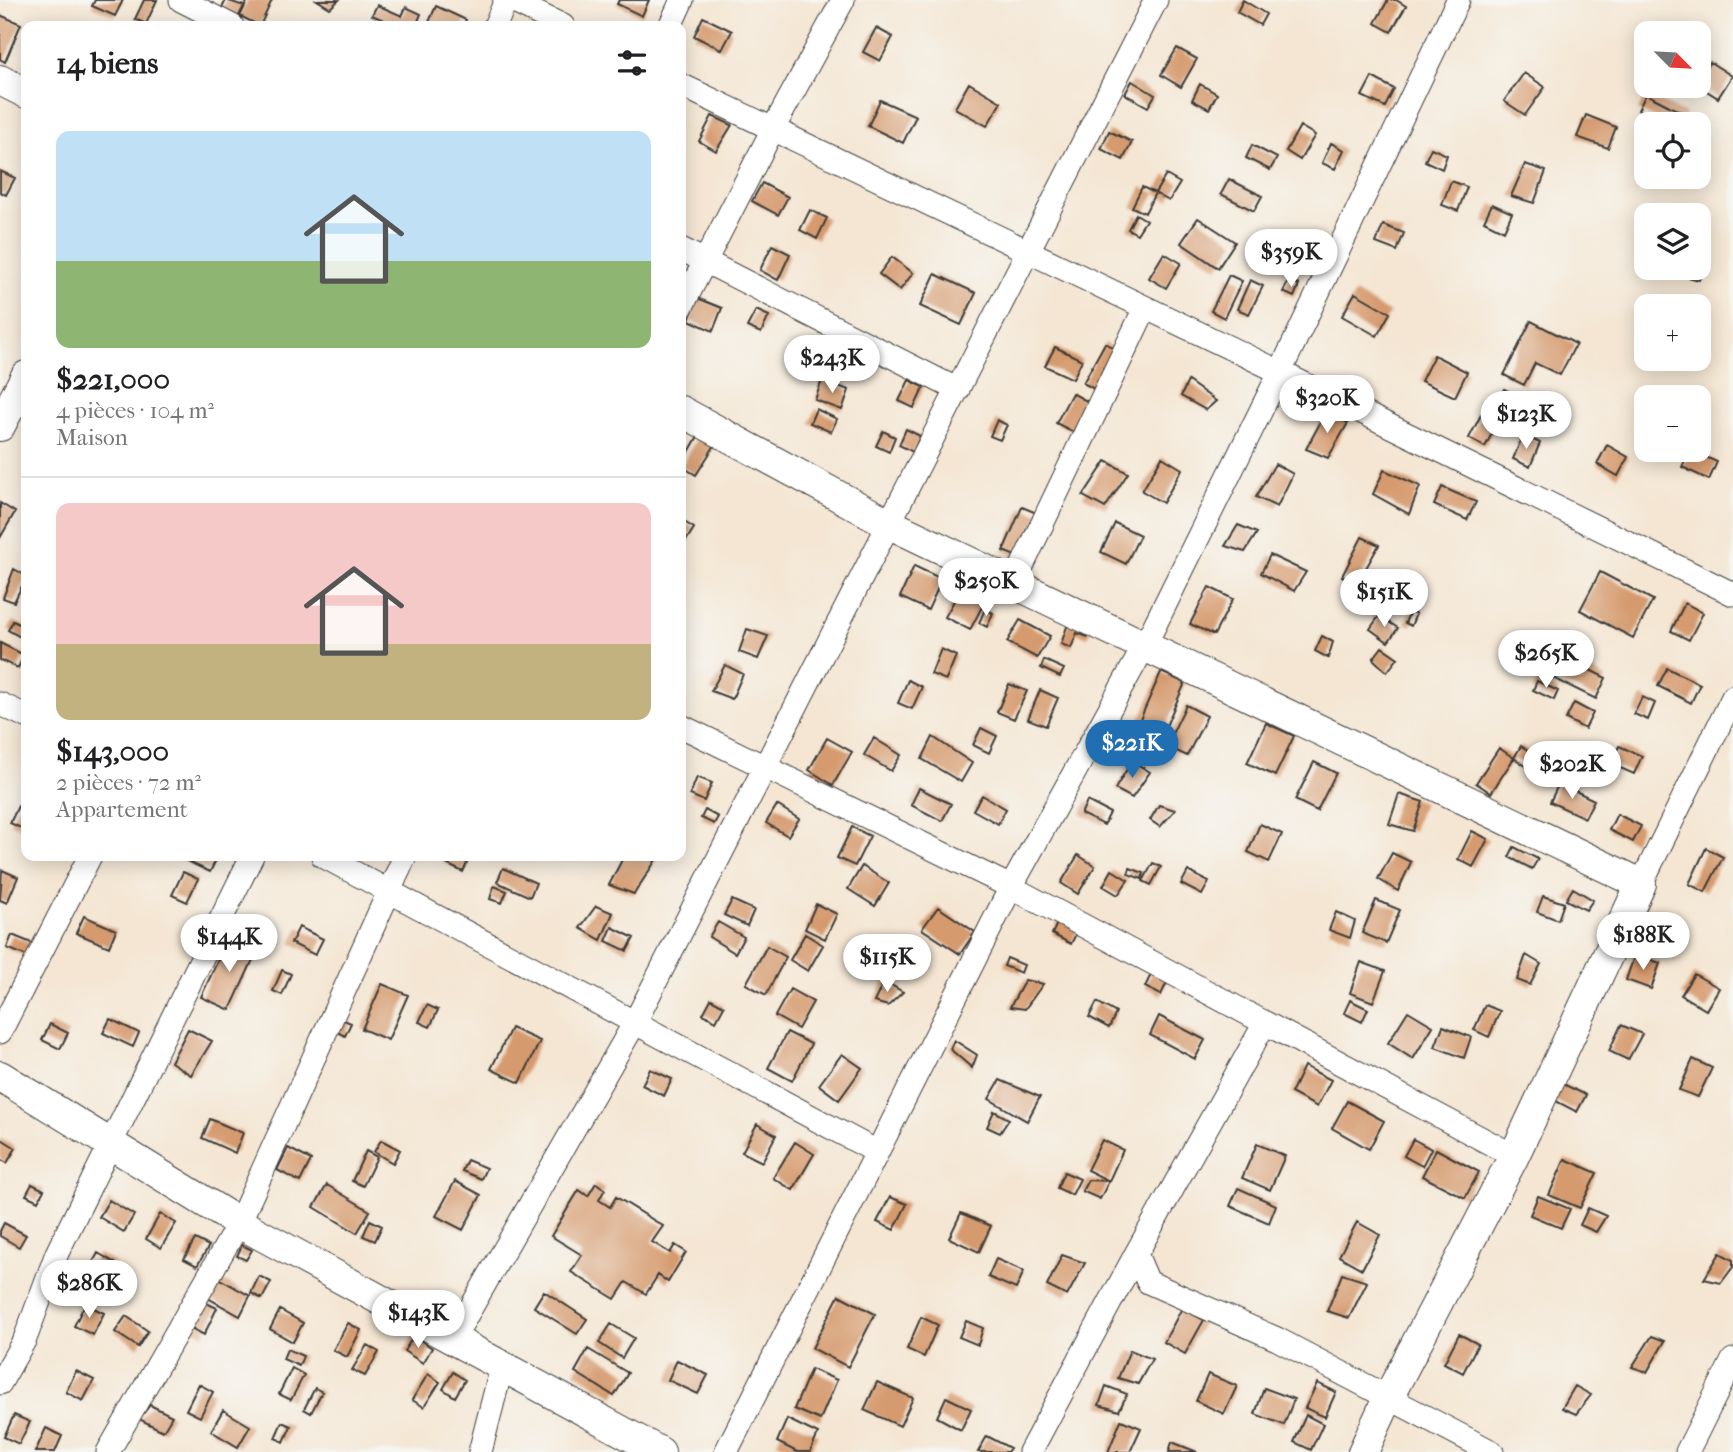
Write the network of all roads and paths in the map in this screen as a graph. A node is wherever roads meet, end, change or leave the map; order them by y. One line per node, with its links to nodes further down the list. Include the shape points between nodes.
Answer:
1 (181, 0): 7 (street)
2 (508, 0): 8 (street); 9 (street)
3 (682, 0): 10 (street)
4 (843, 0): 14 (street)
5 (1156, 0): 16 (street)
6 (1458, 0): 20 (street)
7 (222, 21)
8 (498, 21)
9 (552, 21)
10 (672, 21)
11 (0, 80): 13 (street)
12 (686, 87): 14 (street)
13 (21, 90)
14 (773, 129): 16 (street); 17 (street)
15 (686, 252): 17 (street)
16 (1029, 252): 19 (street); 22 (street)
17 (705, 261): 18 (street); 22 (street)
18 (686, 297)
19 (1145, 308): 20 (street); 26 (street)
20 (1280, 372): 27 (street); 28 (street)
21 (18, 388): 24 (street)
22 (958, 390): 25 (street)
23 (686, 414): 25 (street)
24 (0, 426)
25 (890, 524): 26 (street); 33 (street)
26 (1014, 583): 28 (street)
27 (1733, 594)
28 (1145, 645): 38 (street); 39 (street)
29 (1733, 697): 38 (street)
30 (0, 704): 31 (street)
31 (21, 714)
32 (686, 728): 33 (street)
33 (766, 766): 39 (street); 42 (street)
34 (87, 861): 43 (street)
35 (250, 861): 45 (street)
36 (332, 861): 40 (street)
37 (403, 861): 40 (street)
38 (1642, 884): 47 (street)
39 (1011, 887): 41 (street); 46 (street)
40 (388, 891): 42 (street); 48 (street)
41 (1265, 1023): 47 (street); 49 (street)
42 (634, 1024): 46 (street); 50 (street)
43 (0, 1032)
44 (0, 1076): 45 (street)
45 (111, 1144): 48 (street); 53 (street, via 57,1253 25,1339)
46 (877, 1152): 58 (street)
47 (1514, 1156): 54 (street)
48 (239, 1223): 50 (street); 55 (street)
49 (1136, 1254): 54 (street, via 1148,1282 1277,1339); 59 (street)
50 (453, 1339): 52 (street)
51 (1733, 1360): 62 (street)
52 (502, 1366): 56 (street); 57 (street)
53 (0, 1383)
54 (1389, 1396): 60 (street); 61 (street)
55 (108, 1452)
56 (480, 1452)
57 (660, 1452)
58 (726, 1452)
59 (1030, 1452)
60 (1363, 1452)
61 (1492, 1452)
62 (1687, 1452)

